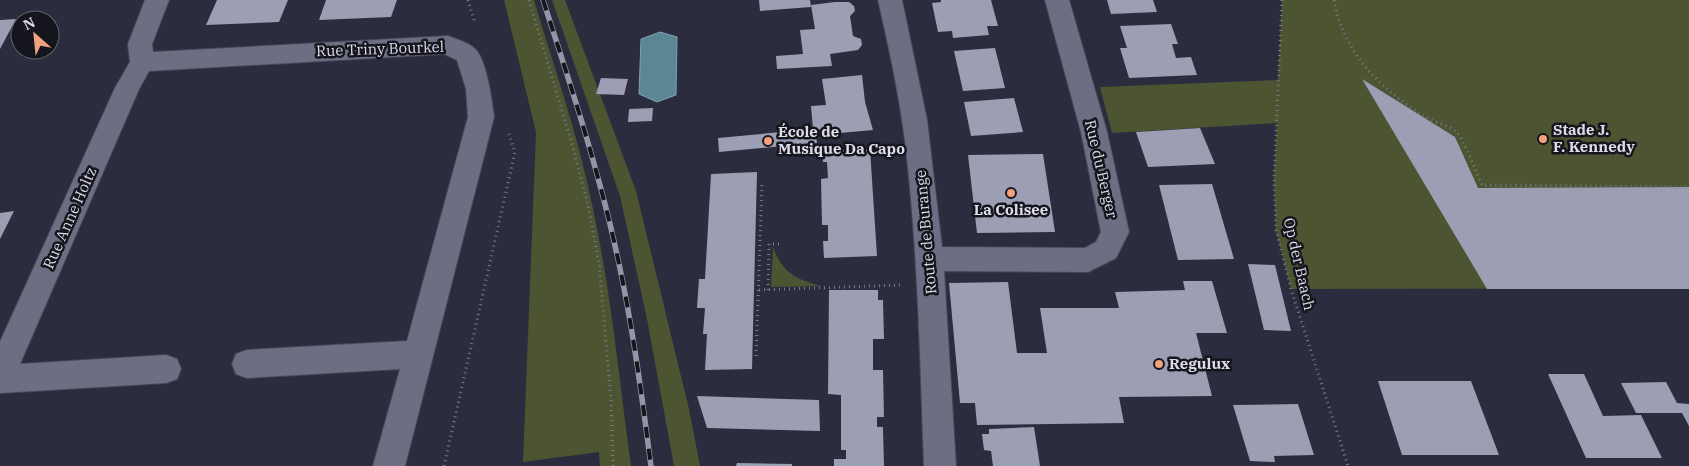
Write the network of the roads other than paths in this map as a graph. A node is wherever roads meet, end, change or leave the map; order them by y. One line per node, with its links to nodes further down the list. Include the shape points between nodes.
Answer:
1 (157, 0): 4 (street, via 140,44)
2 (890, 0): 5 (street, Route de Burange, via 920,158)
3 (1057, 0): 5 (street, Rue du Berger, via 1094,132 1115,232 1106,250 1088,260)
4 (142, 62): 6 (street, Rue Triny Bourkel, via 436,45 448,45 467,55 478,89 481,117); 9 (street, Rue Anne Holtz, via 127,88)
5 (930, 259): 12 (street, Route de Burange)
6 (418, 354): 7 (street); 11 (street, Rue Triny Bourkel)
7 (247, 364)
8 (166, 369): 10 (street)
9 (0, 374)
10 (0, 379)
11 (390, 466)
12 (940, 466)

